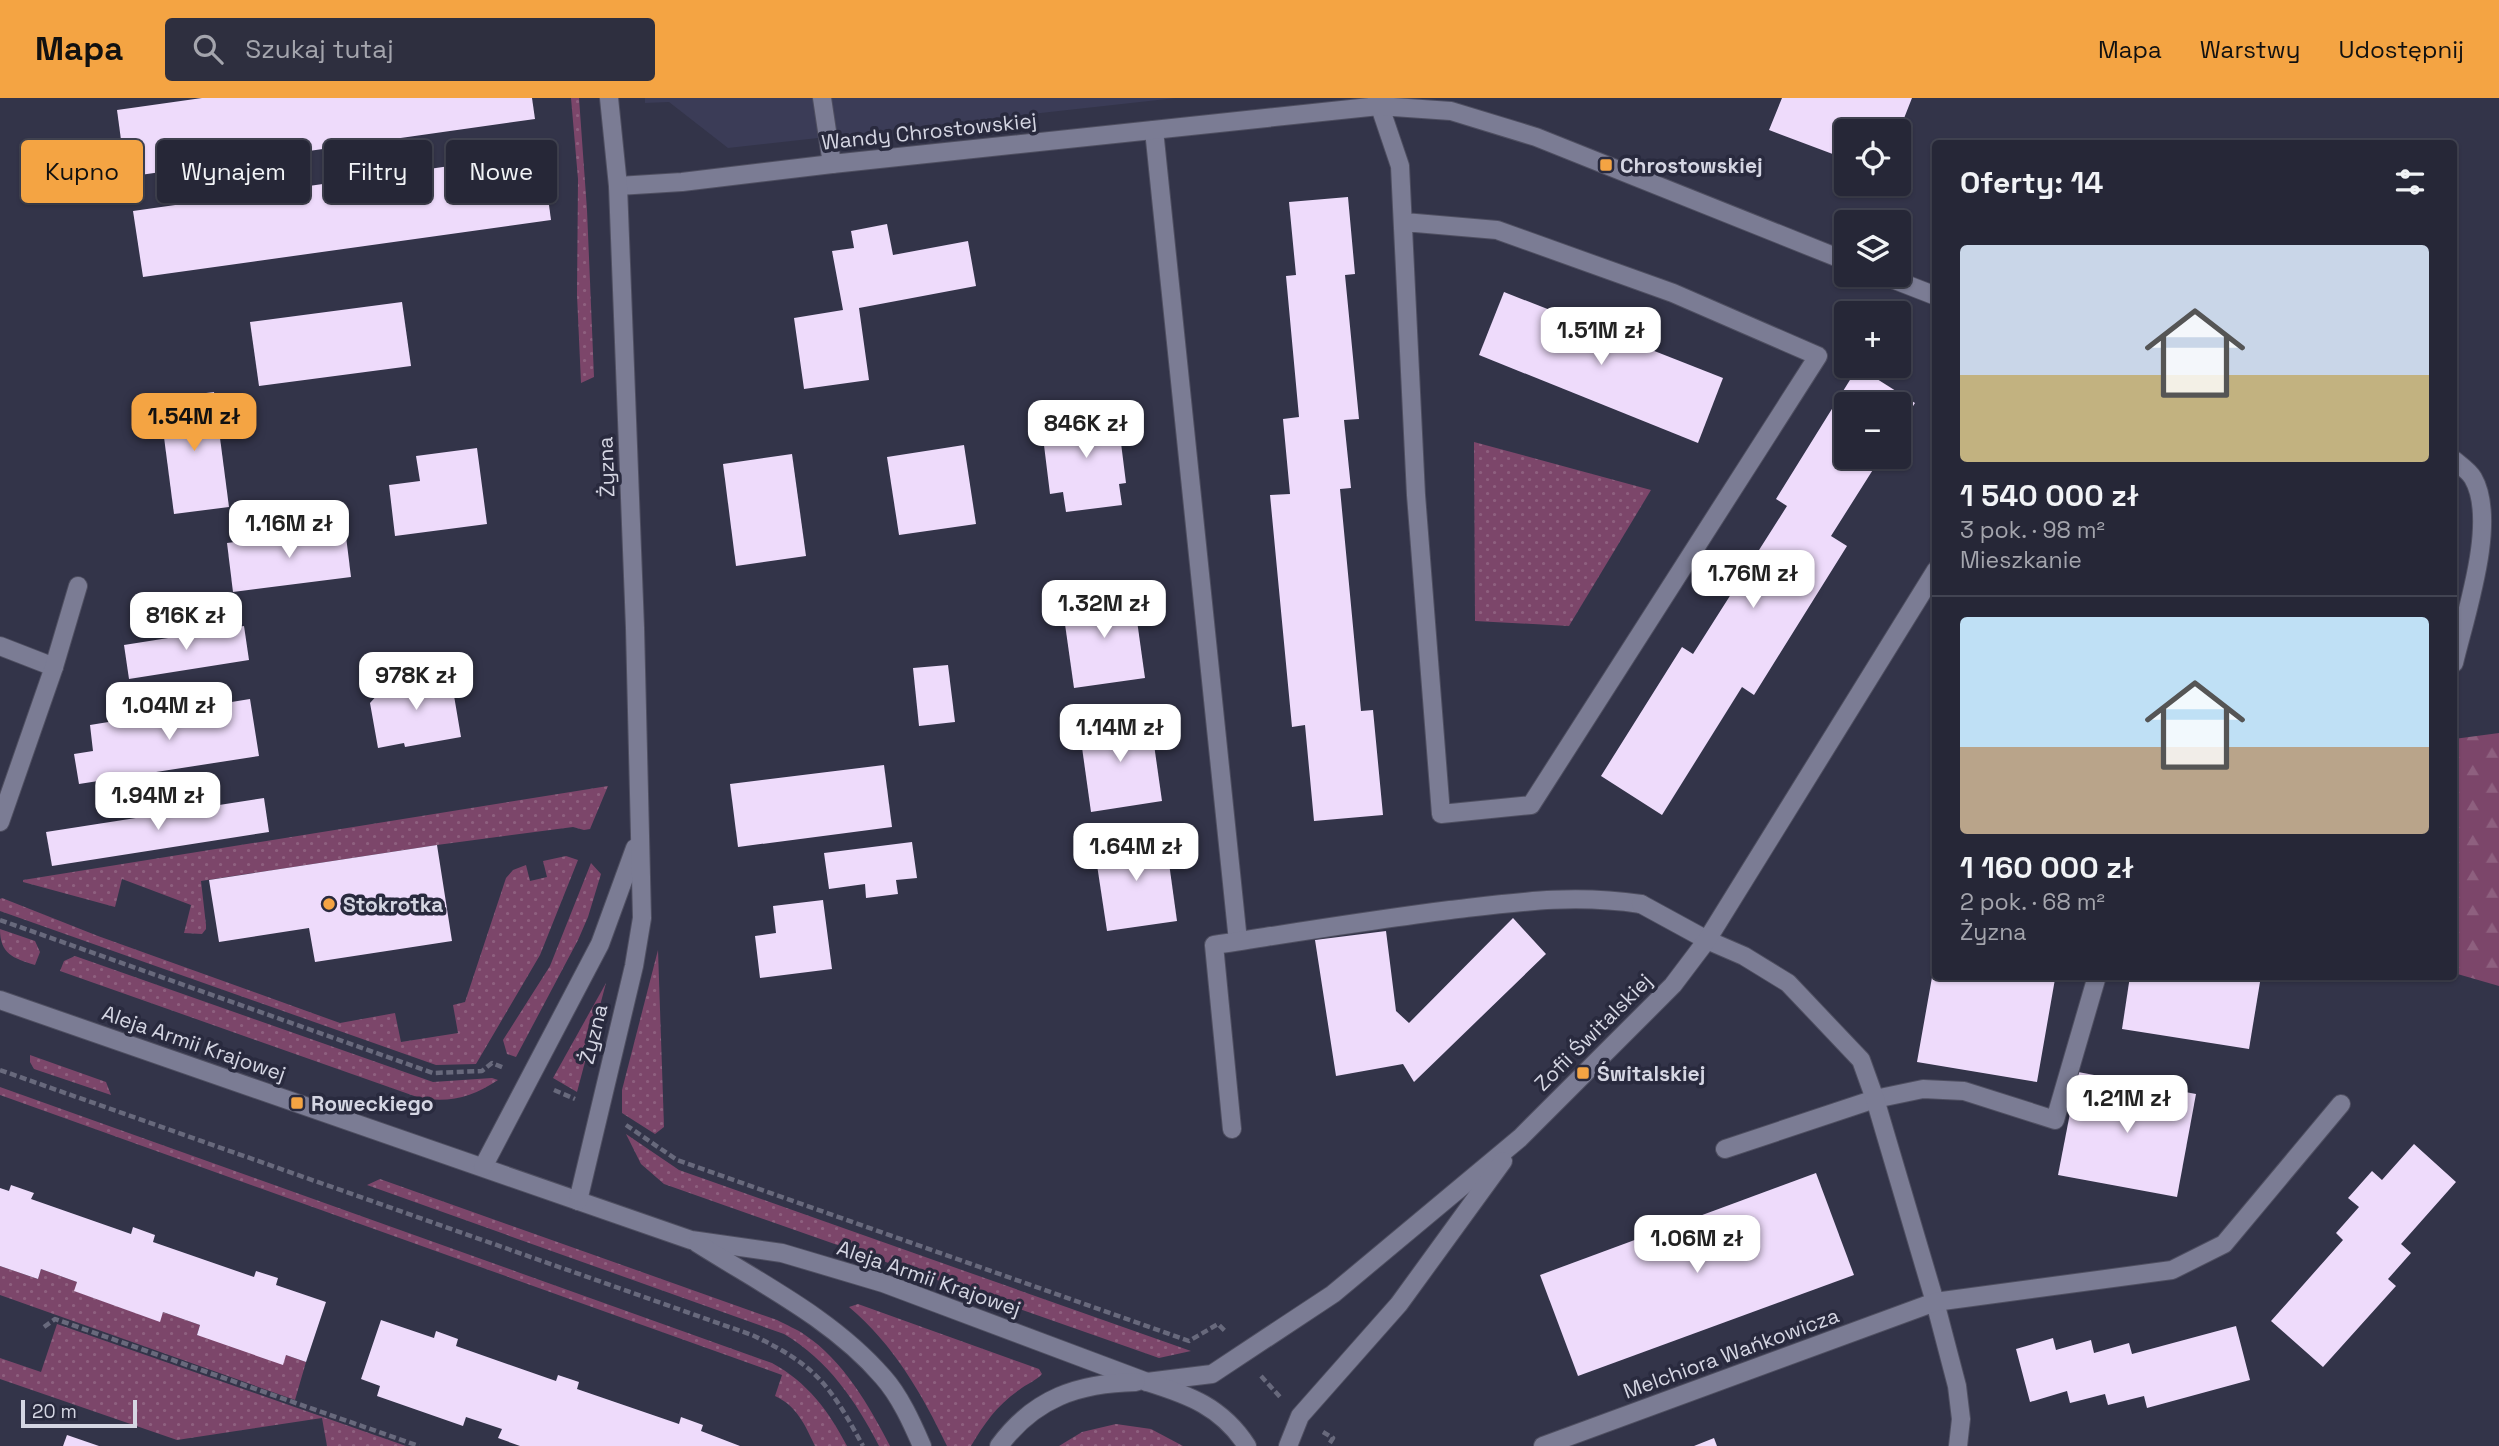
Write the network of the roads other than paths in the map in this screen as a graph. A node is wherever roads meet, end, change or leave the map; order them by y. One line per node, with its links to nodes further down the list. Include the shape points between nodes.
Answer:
1 (609, 98): 6 (street, Żyzna)
2 (822, 98): 5 (street)
3 (1378, 102): 4 (street, Wandy Chrostowskiej); 7 (street, via 1400,166); 8 (street, Wandy Chrostowskiej, via 1451,111 1536,137)
4 (1154, 130): 5 (street, Wandy Chrostowskiej); 20 (street)
5 (832, 164): 6 (street, Wandy Chrostowskiej)
6 (618, 186): 18 (street, Żyzna)
7 (1404, 222): 7 (street, via 1416,495 1441,814 1531,805 1818,356 1673,293 1497,230)
8 (1834, 256)
9 (1911, 286): 10 (street)
10 (1932, 294)
11 (2457, 463): 15 (street, via 2473,477 2483,509 2483,538)
12 (1932, 576): 19 (street, Zofii Świtalskiej)
13 (78, 586): 16 (street)
14 (0, 646): 16 (street)
15 (2457, 650)
16 (54, 667): 17 (street)
17 (0, 822)
18 (639, 835): 28 (street, Żyzna, via 600,944); 29 (street, Żyzna, via 640,936)
19 (1707, 940): 20 (street, via 1641,904 1546,898); 23 (street, via 1788,983 1861,1060); 26 (street, Zofii Świtalskiej, via 1673,985)
20 (1238, 942): 25 (street, via 1214,945)
21 (2096, 980): 23 (street, via 2055,1120 1964,1091 1923,1089)
22 (0, 1000): 28 (street, Aleja Armii Krajowej)
23 (1875, 1099): 27 (street); 31 (street)
24 (2341, 1104): 31 (street, Melchiora Wańkowicza, via 2224,1244 2172,1270)
25 (1232, 1129)
26 (1520, 1138): 32 (street, Zofii Świtalskiej, via 1333,1294 1246,1354 1212,1374); 36 (street, via 1399,1304 1300,1416)
27 (1725, 1149)
28 (483, 1167): 29 (street, Aleja Armii Krajowej)
29 (578, 1201): 30 (street, Aleja Armii Krajowej)
30 (691, 1240): 32 (street, Aleja Armii Krajowej, via 782,1253 883,1283); 33 (street, Aleja Armii Krajowej, via 806,1311 850,1345 884,1377)
31 (1936, 1302): 37 (street, Melchiora Wańkowicza); 38 (street, via 1957,1385)
32 (1147, 1382): 34 (street, via 1106,1383 1070,1391 1014,1426); 35 (street, Aleja Armii Krajowej, via 1186,1394 1214,1410)
33 (922, 1446)
34 (999, 1446)
35 (1247, 1446)
36 (1288, 1446)
37 (1543, 1446)
38 (1958, 1446)

